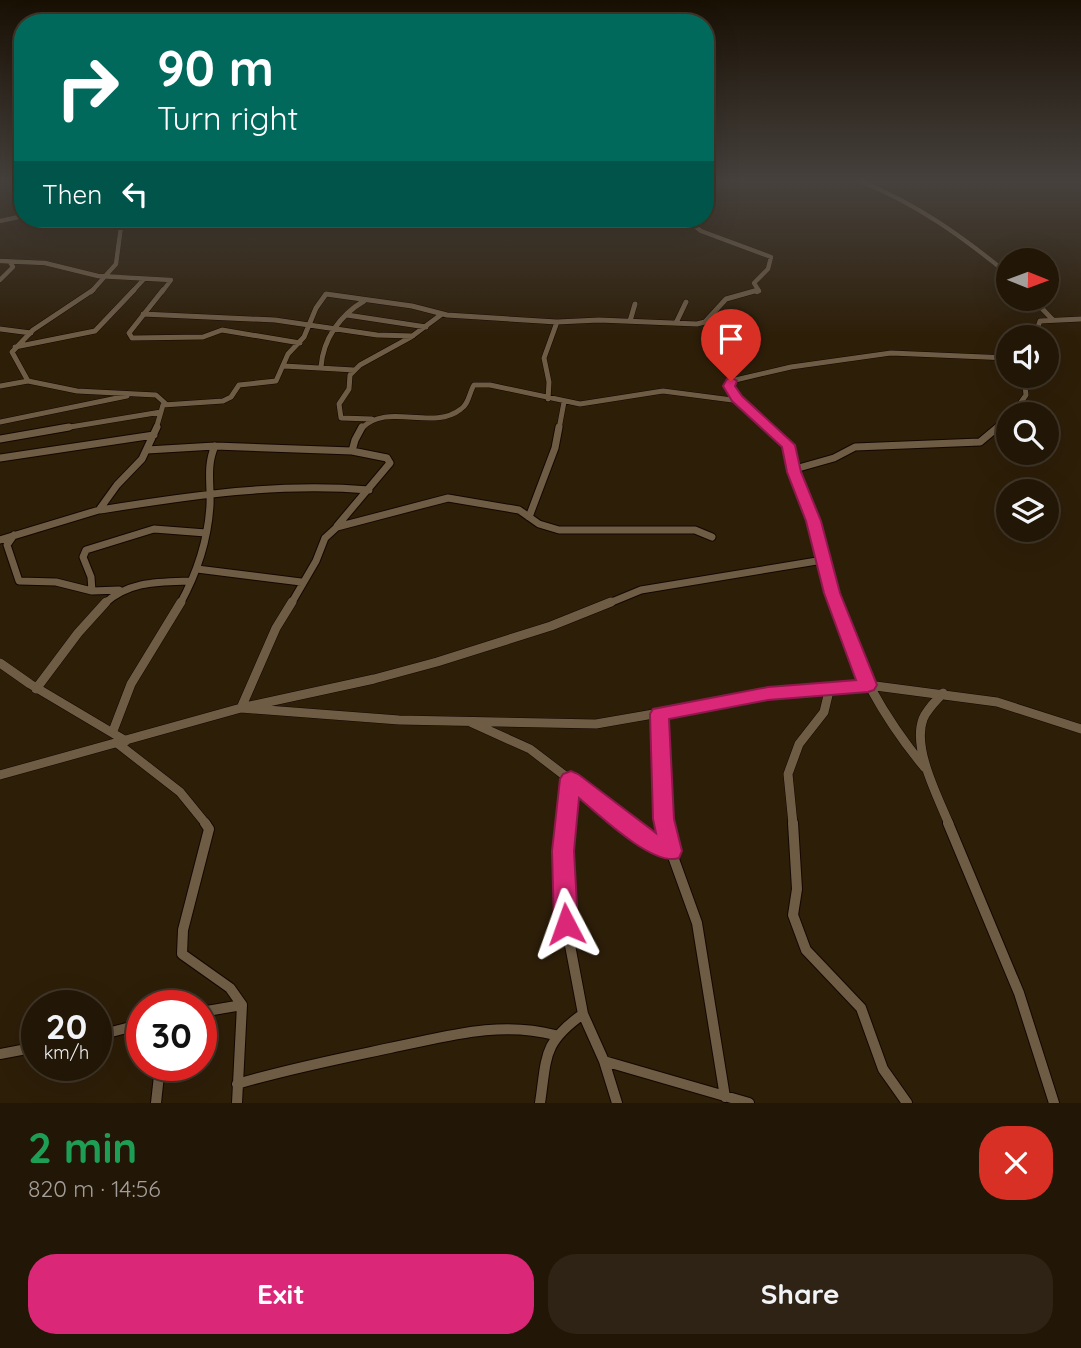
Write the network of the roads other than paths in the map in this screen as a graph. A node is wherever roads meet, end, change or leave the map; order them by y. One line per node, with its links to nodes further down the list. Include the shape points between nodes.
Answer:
1 (117, 233): 7 (street, via 118,259)
2 (708, 233): 21 (street, via 763,252 772,260 754,282 759,291 726,299 702,324)
3 (956, 233): 6 (street)
4 (0, 261): 5 (street)
5 (10, 262): 7 (street, via 44,263); 9 (street, via 13,267)
6 (996, 265)
7 (107, 277): 8 (street); 27 (street)
8 (144, 279): 14 (street, via 171,281); 30 (street, via 95,331)
9 (0, 280)
10 (368, 300): 15 (street); 16 (street); 22 (street, via 326,294)
11 (686, 302): 21 (street)
12 (635, 304): 19 (street)
13 (1046, 312): 17 (street)
14 (143, 314): 22 (street); 29 (street, via 129,336 203,337 222,330)
15 (442, 314): 20 (street); 24 (street)
16 (347, 315): 24 (street); 26 (street)
17 (1053, 319): 18 (street); 23 (street)
18 (1081, 319)
19 (630, 321): 20 (street); 21 (street)
20 (557, 322): 39 (street, via 544,358)
21 (676, 323)
22 (309, 324): 26 (street); 29 (street)
23 (1037, 325)
24 (426, 327): 28 (street)
25 (0, 329): 27 (street)
26 (335, 329): 28 (street); 34 (street, via 321,351)
27 (31, 333): 30 (street)
28 (413, 336): 35 (street)
29 (300, 343): 33 (street, via 288,354)
30 (13, 350): 31 (street); 36 (street)
31 (0, 354)
32 (996, 357): 40 (street, via 900,353 818,362 731,381 729,386)
33 (284, 366): 34 (street); 42 (street, via 276,381 239,385 223,401)
34 (321, 367): 35 (street)
35 (354, 370): 44 (street, via 339,404 341,418)
36 (28, 381): 37 (street); 38 (street, via 78,391)
37 (0, 386)
38 (141, 393): 42 (street, via 162,397); 45 (street)
39 (548, 399): 41 (street); 44 (street, via 478,384 459,411)
40 (740, 401): 41 (street, via 663,391 595,403); 53 (street, via 788,445)
41 (564, 402): 57 (street, via 548,474)
42 (166, 404): 43 (street)
43 (161, 412): 47 (street); 48 (street)
44 (372, 419): 51 (street, via 356,435)
45 (0, 422)
46 (996, 429): 53 (street, via 980,442 855,447)
47 (154, 435): 50 (street); 52 (street)
48 (0, 439)
49 (215, 446): 50 (street); 51 (street); 55 (street, via 207,467)
50 (147, 450): 56 (street)
51 (352, 451): 54 (street, via 390,460)
52 (0, 458)
53 (795, 469): 63 (street)
54 (369, 490): 55 (street, via 303,484); 58 (street)
55 (210, 491): 56 (street); 59 (street)
56 (99, 510): 60 (street)
57 (529, 517): 58 (street, via 519,510 448,498); 61 (street, via 559,530 695,530)
58 (337, 527): 66 (street, via 325,538)
59 (206, 533): 64 (street); 68 (street, via 154,529 86,550 83,557)
60 (14, 535): 62 (street); 68 (street, via 7,545 19,581 56,582)
61 (712, 537)
62 (0, 540)
63 (823, 560): 70 (street); 74 (street, via 641,590 551,626 437,662)
64 (197, 569): 65 (street); 66 (street)
65 (190, 581): 67 (street); 78 (street, via 132,678)
66 (301, 582): 74 (street)
67 (121, 590): 68 (street); 72 (street, via 96,612)
68 (92, 591)
69 (0, 663): 72 (street)
70 (868, 685): 71 (street); 73 (street); 80 (street)
71 (830, 687): 75 (street); 100 (street, via 824,712 799,744 788,774 797,860 793,915 806,950 861,1008 883,1069)
72 (36, 689): 78 (street)
73 (943, 693): 77 (street, via 997,702); 80 (street, via 924,713 920,733)
74 (241, 708): 76 (street, via 399,720); 79 (street)
75 (659, 714): 76 (street, via 596,724); 83 (street, via 664,819)
76 (467, 720): 82 (street, via 531,749)
77 (1081, 729)
78 (113, 731): 79 (street)
79 (121, 742): 81 (street); 84 (street, via 172,785 209,828 190,895 182,954 195,967 226,982)
80 (927, 771): 101 (street, via 1019,993)
81 (0, 775)
82 (571, 779): 83 (street, via 641,836); 86 (street, via 562,881 572,967)
83 (671, 851): 94 (street, via 696,923)
84 (242, 1005): 85 (street); 92 (street)
85 (217, 1009)
86 (583, 1014): 87 (street); 90 (street)
87 (555, 1035): 92 (street, via 533,1029 491,1028 286,1069); 97 (street, via 546,1053)
88 (21, 1051): 89 (street)
89 (0, 1054)
90 (604, 1061): 93 (street); 98 (street)
91 (158, 1081): 95 (street)
92 (237, 1084): 96 (street)
93 (703, 1097): 94 (street)
94 (725, 1097): 99 (street)
95 (156, 1103)
96 (237, 1103)
97 (540, 1103)
98 (617, 1103)
99 (749, 1103)
100 (908, 1103)
101 (1054, 1103)

